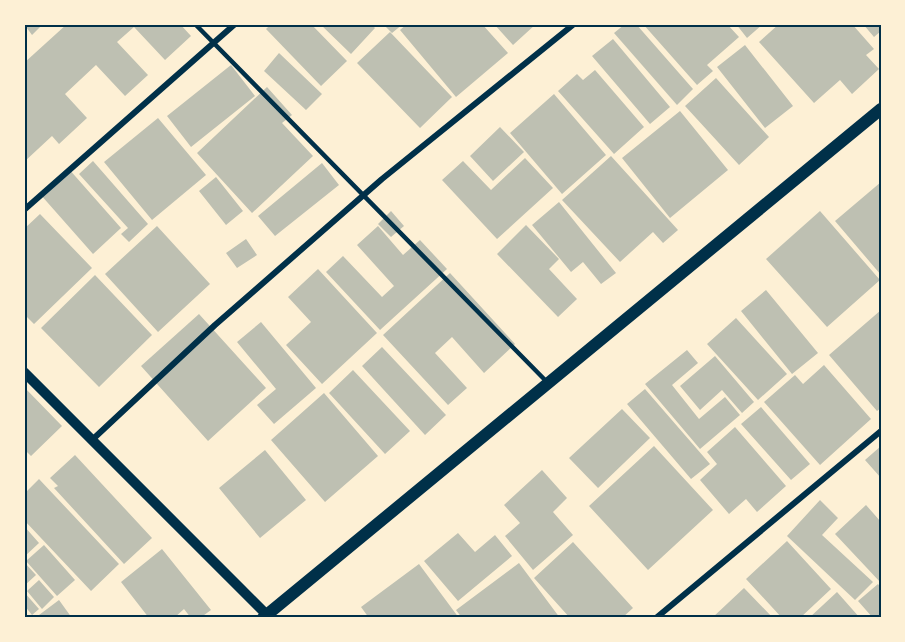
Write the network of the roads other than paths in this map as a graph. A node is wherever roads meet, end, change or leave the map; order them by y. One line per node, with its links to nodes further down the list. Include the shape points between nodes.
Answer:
1 (195, 24): 4 (lane)
2 (235, 24): 4 (street)
3 (574, 24): 6 (street)
4 (214, 43): 6 (lane); 7 (street)
5 (881, 110): 9 (main road)
6 (363, 195): 9 (lane); 11 (street)
7 (24, 210)
8 (24, 372): 11 (street)
9 (548, 383): 12 (main road)
10 (881, 431): 13 (street)
11 (92, 440): 12 (street)
12 (266, 617)
13 (656, 618)

